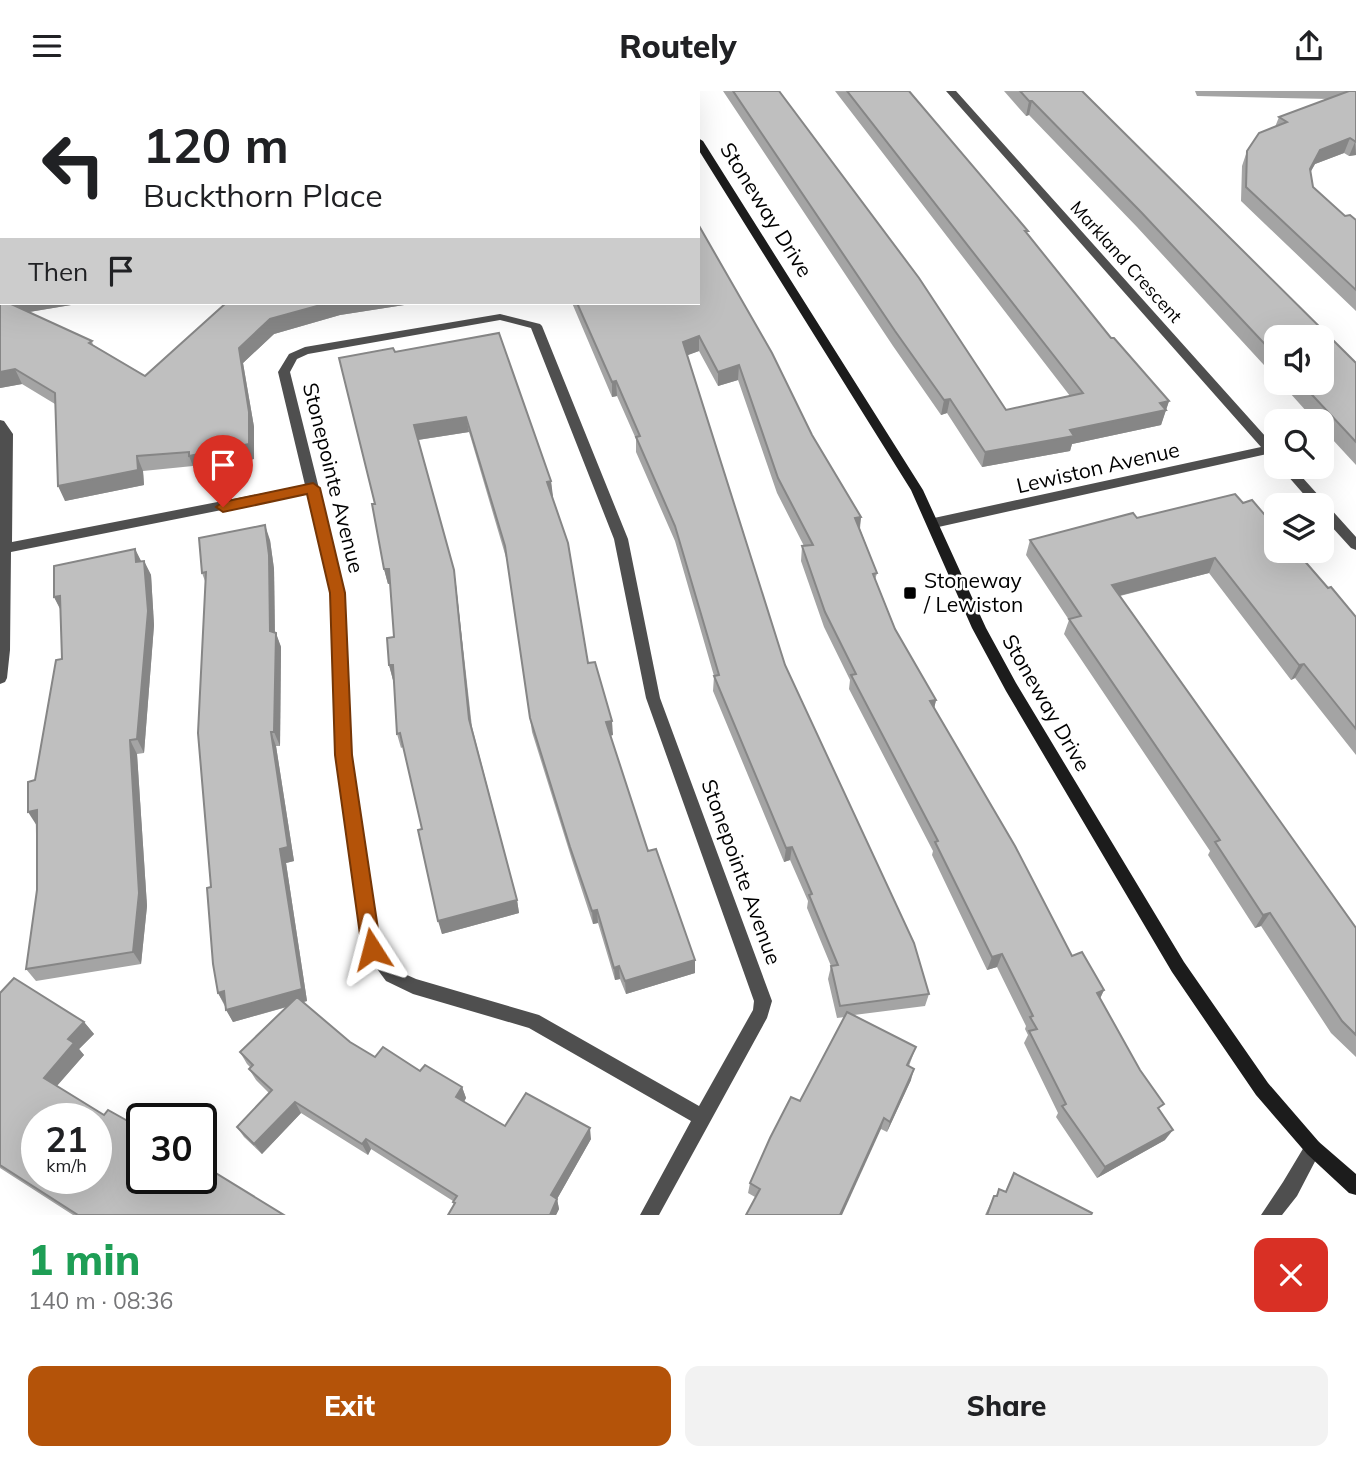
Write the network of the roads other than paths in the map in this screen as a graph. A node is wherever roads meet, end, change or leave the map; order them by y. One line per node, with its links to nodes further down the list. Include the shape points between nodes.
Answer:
1 (951, 91): 4 (street, Markland Crescent)
2 (700, 145): 10 (street, Stoneway Drive)
3 (0, 424): 12 (street, via 7,434)
4 (1264, 442)
5 (1264, 454): 10 (street, Lewiston Avenue)
6 (1297, 479): 8 (street)
7 (313, 488): 12 (street); 14 (street, Stonepointe Avenue, via 338,593 343,755 372,949 379,962 392,976 414,986 533,1021); 14 (street, Stonepointe Avenue, via 284,372 293,357 305,351 500,317 536,326 621,539 653,698 763,1001)
8 (1309, 493)
9 (1334, 520): 11 (street)
10 (934, 523): 15 (street, Stoneway Drive, via 979,628 1011,687 1178,967 1262,1089)
11 (1356, 545)
12 (6, 548): 13 (street)
13 (0, 678)
14 (703, 1118): 17 (street, Stonepointe Avenue)
15 (1313, 1148): 16 (street, Stoneway Drive); 18 (street)
16 (1356, 1186)
17 (649, 1215)
18 (1270, 1215)

